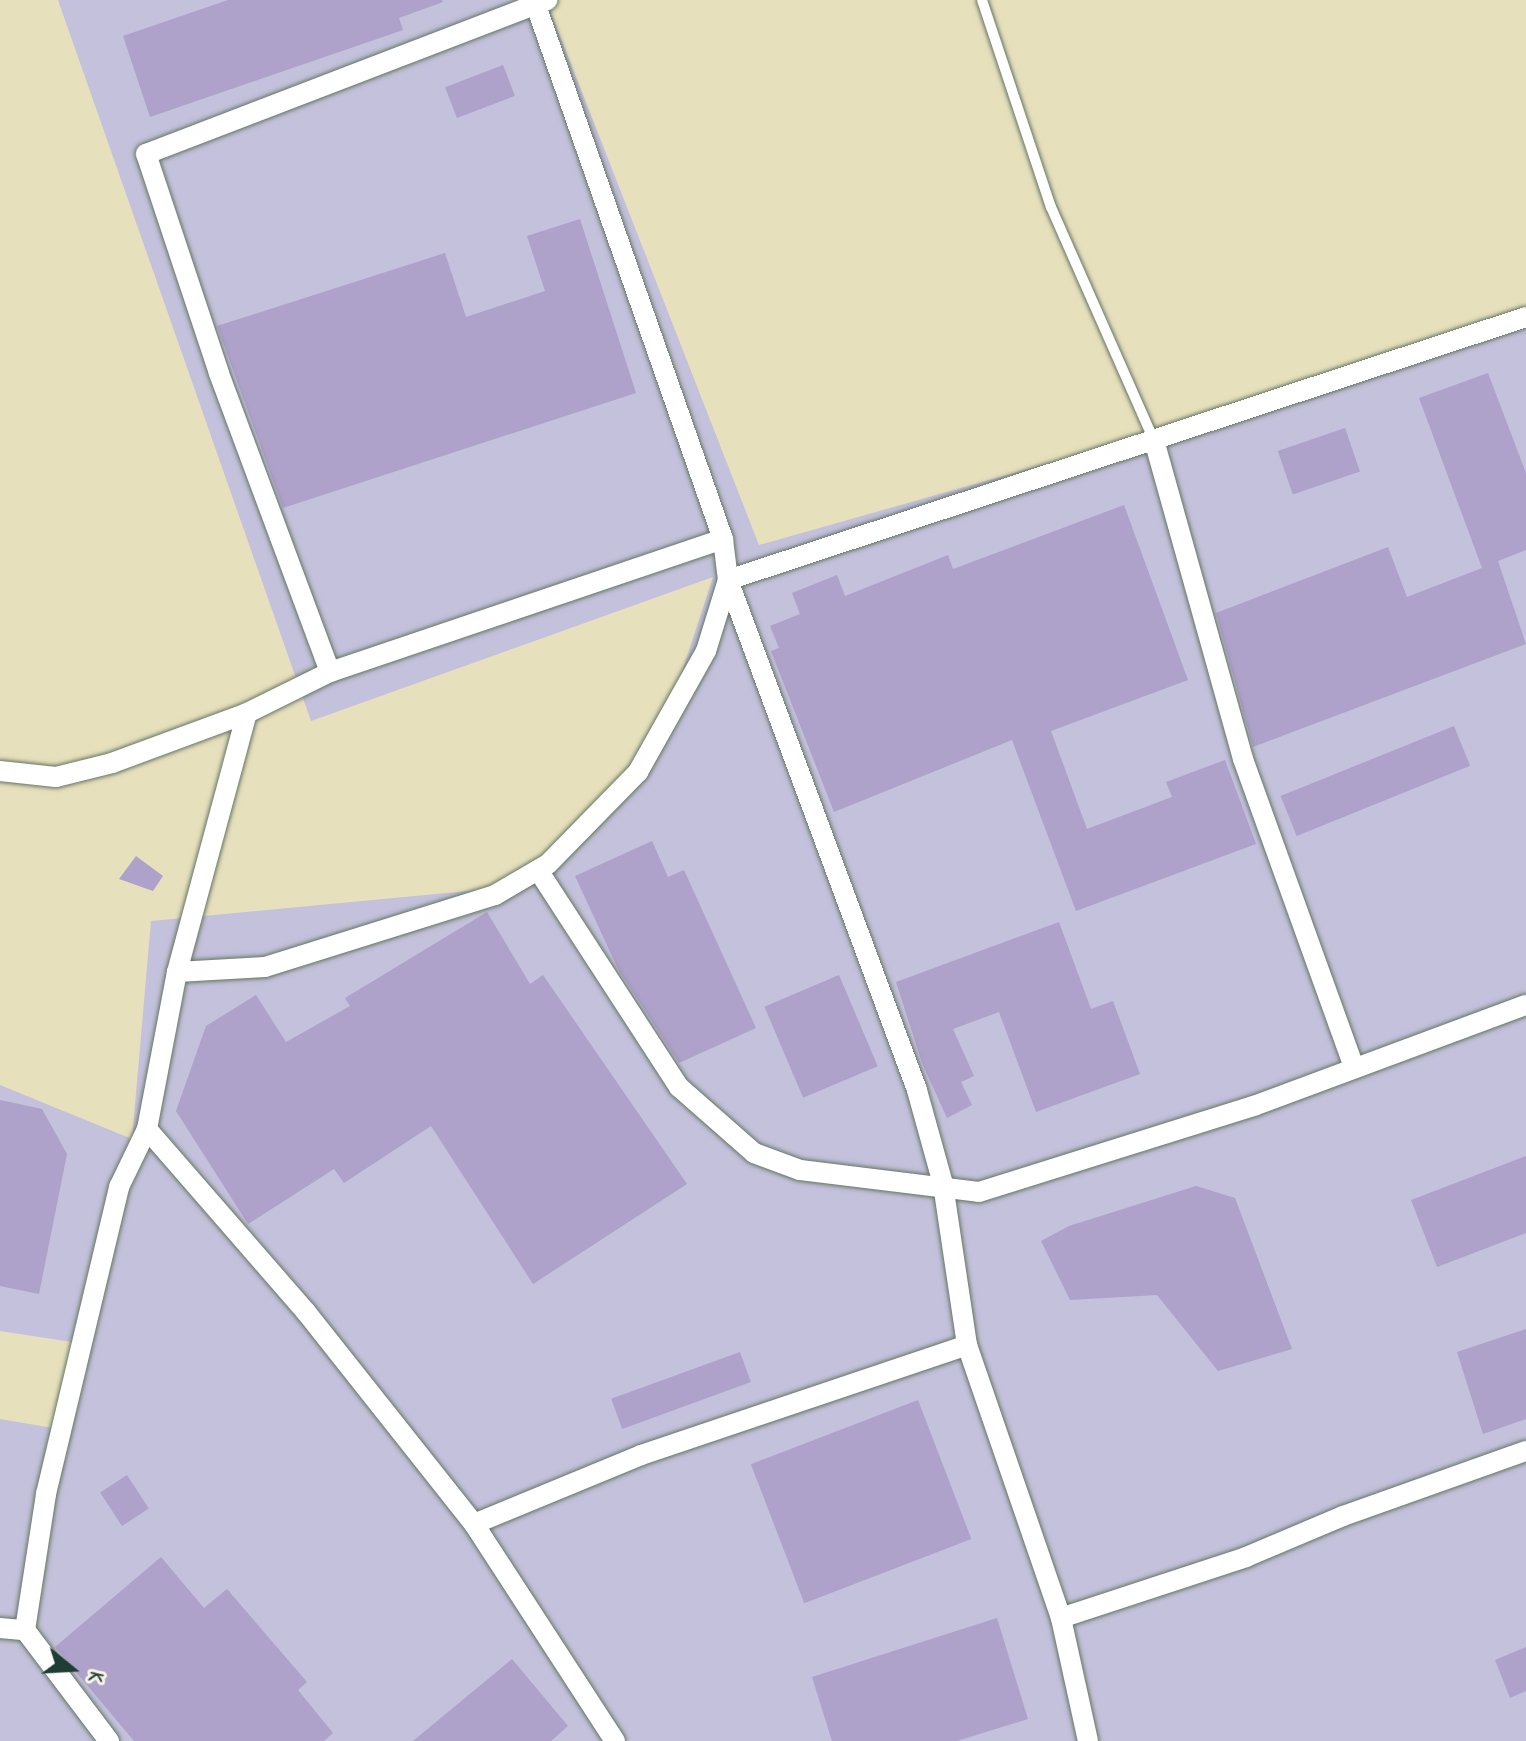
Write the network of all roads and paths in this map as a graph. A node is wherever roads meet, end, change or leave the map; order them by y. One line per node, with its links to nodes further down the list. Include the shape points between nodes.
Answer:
1 (982, 0): 4 (lane, via 1051,207)
2 (539, 1): 5 (street); 7 (street, via 146,154 219,373)
3 (1526, 317): 4 (street)
4 (1154, 440): 6 (street); 13 (street, via 1243,759)
5 (723, 539): 6 (street); 7 (street)
6 (728, 580): 10 (street, via 706,651 638,772); 15 (street, via 917,1090)
7 (330, 672): 8 (street)
8 (247, 713): 9 (street, via 112,763 56,777); 11 (street)
9 (0, 771)
10 (538, 870): 11 (street, via 495,895 265,967); 15 (street, via 679,1087 754,1153 800,1170)
11 (177, 972): 14 (street)
12 (1526, 1005): 13 (street)
13 (1353, 1065): 15 (street, via 1254,1106 979,1192)
14 (147, 1129): 18 (street, via 306,1312); 21 (street, via 119,1187 46,1494)
15 (943, 1184): 16 (street)
16 (967, 1345): 18 (street, via 641,1455); 19 (street)
17 (1526, 1451): 19 (street, via 1343,1516 1246,1557)
18 (474, 1524): 23 (street)
19 (1061, 1618): 24 (street)
20 (0, 1628): 21 (street)
21 (25, 1630): 22 (street)
22 (109, 1741)
23 (615, 1741)
24 (1088, 1741)

